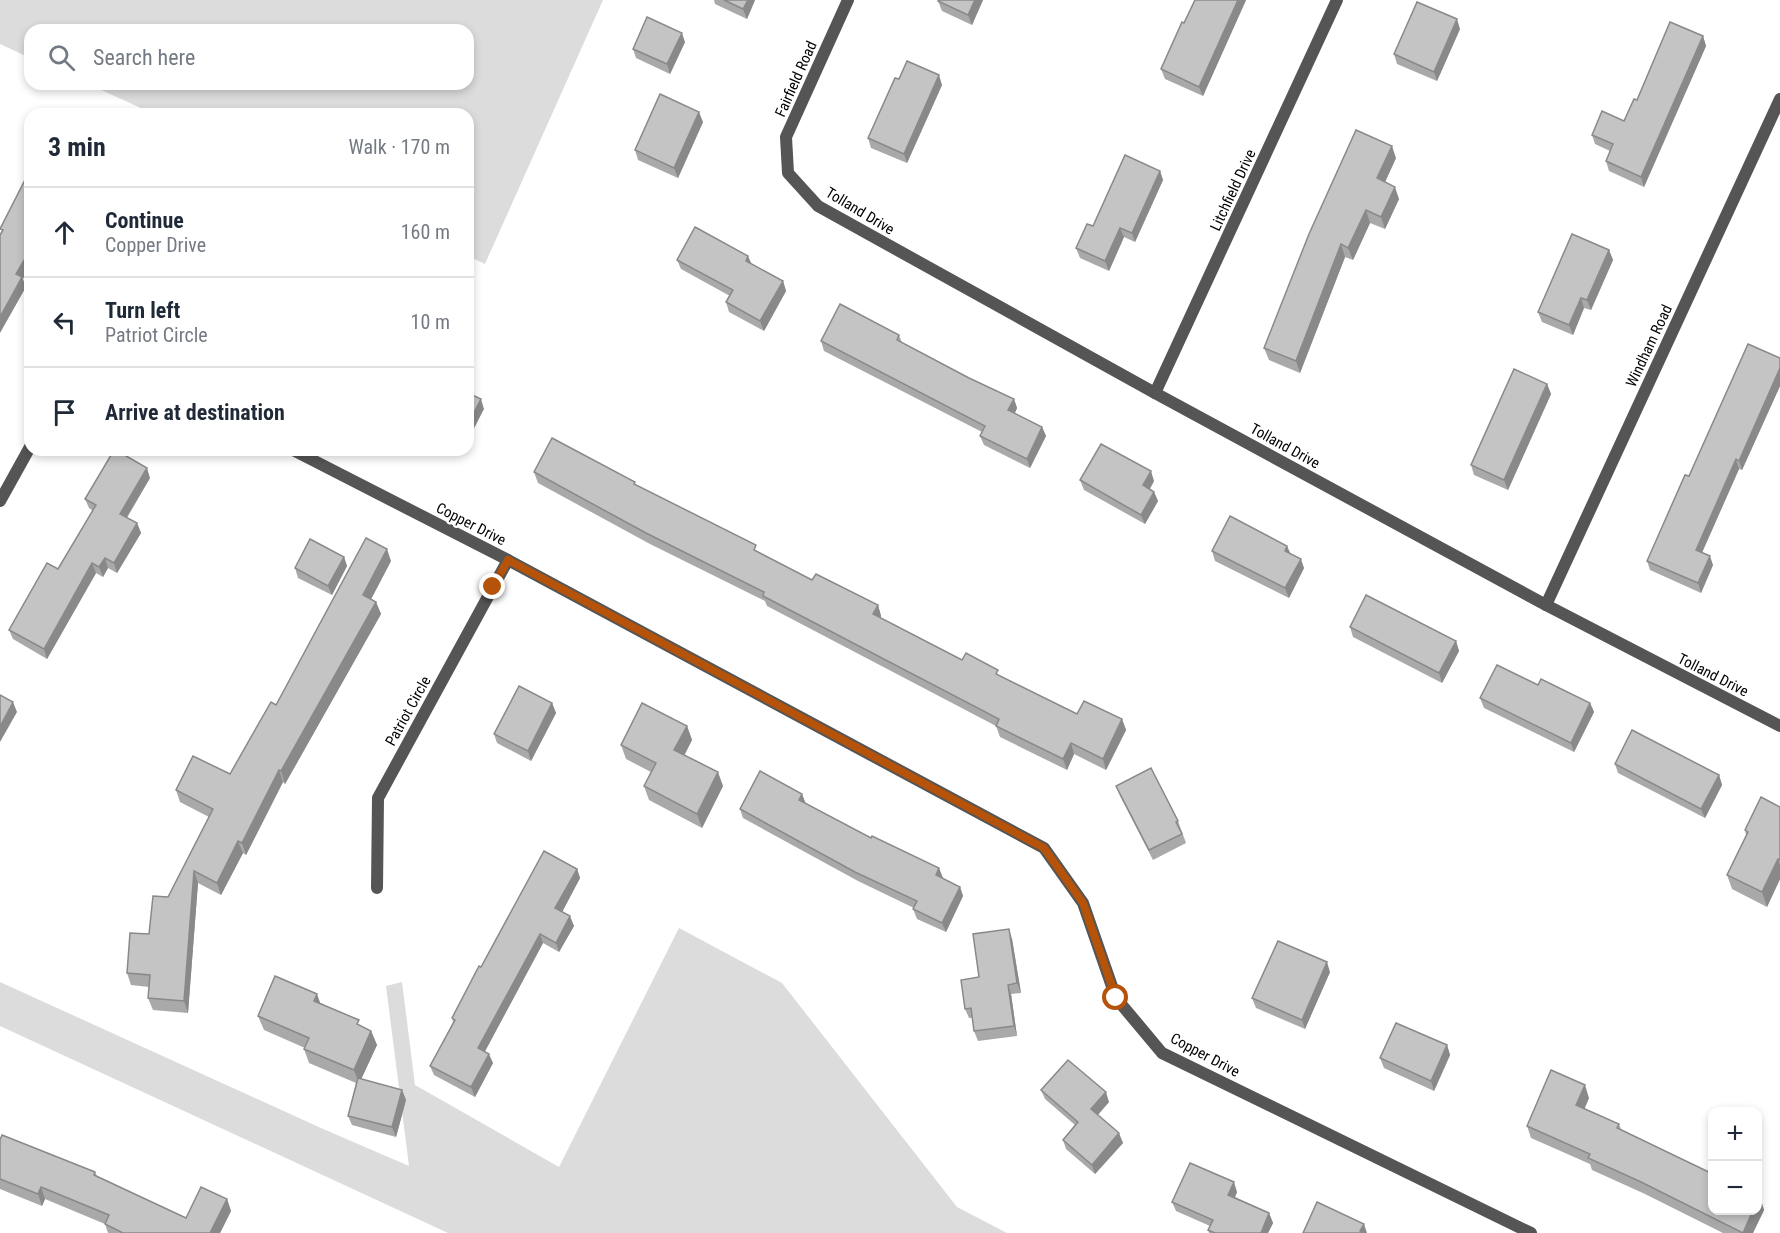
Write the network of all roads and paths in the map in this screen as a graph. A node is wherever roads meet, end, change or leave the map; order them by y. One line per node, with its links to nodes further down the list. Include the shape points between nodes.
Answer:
1 (848, 0): 4 (street, Fairfield Road, via 786,137)
2 (1337, 0): 5 (street, Litchfield Drive)
3 (1780, 99): 10 (street, Windham Road)
4 (788, 173): 5 (street, Tolland Drive, via 818,206)
5 (1155, 393): 10 (street, Tolland Drive)
6 (25, 456): 8 (street)
7 (305, 456): 9 (street, Copper Drive)
8 (0, 501)
9 (508, 560): 12 (street, Patriot Circle, via 378,798); 13 (street, Copper Drive, via 1044,848 1083,903 1116,998 1162,1053)
10 (1546, 605): 11 (street, Tolland Drive)
11 (1780, 726)
12 (377, 888)
13 (1531, 1233)

